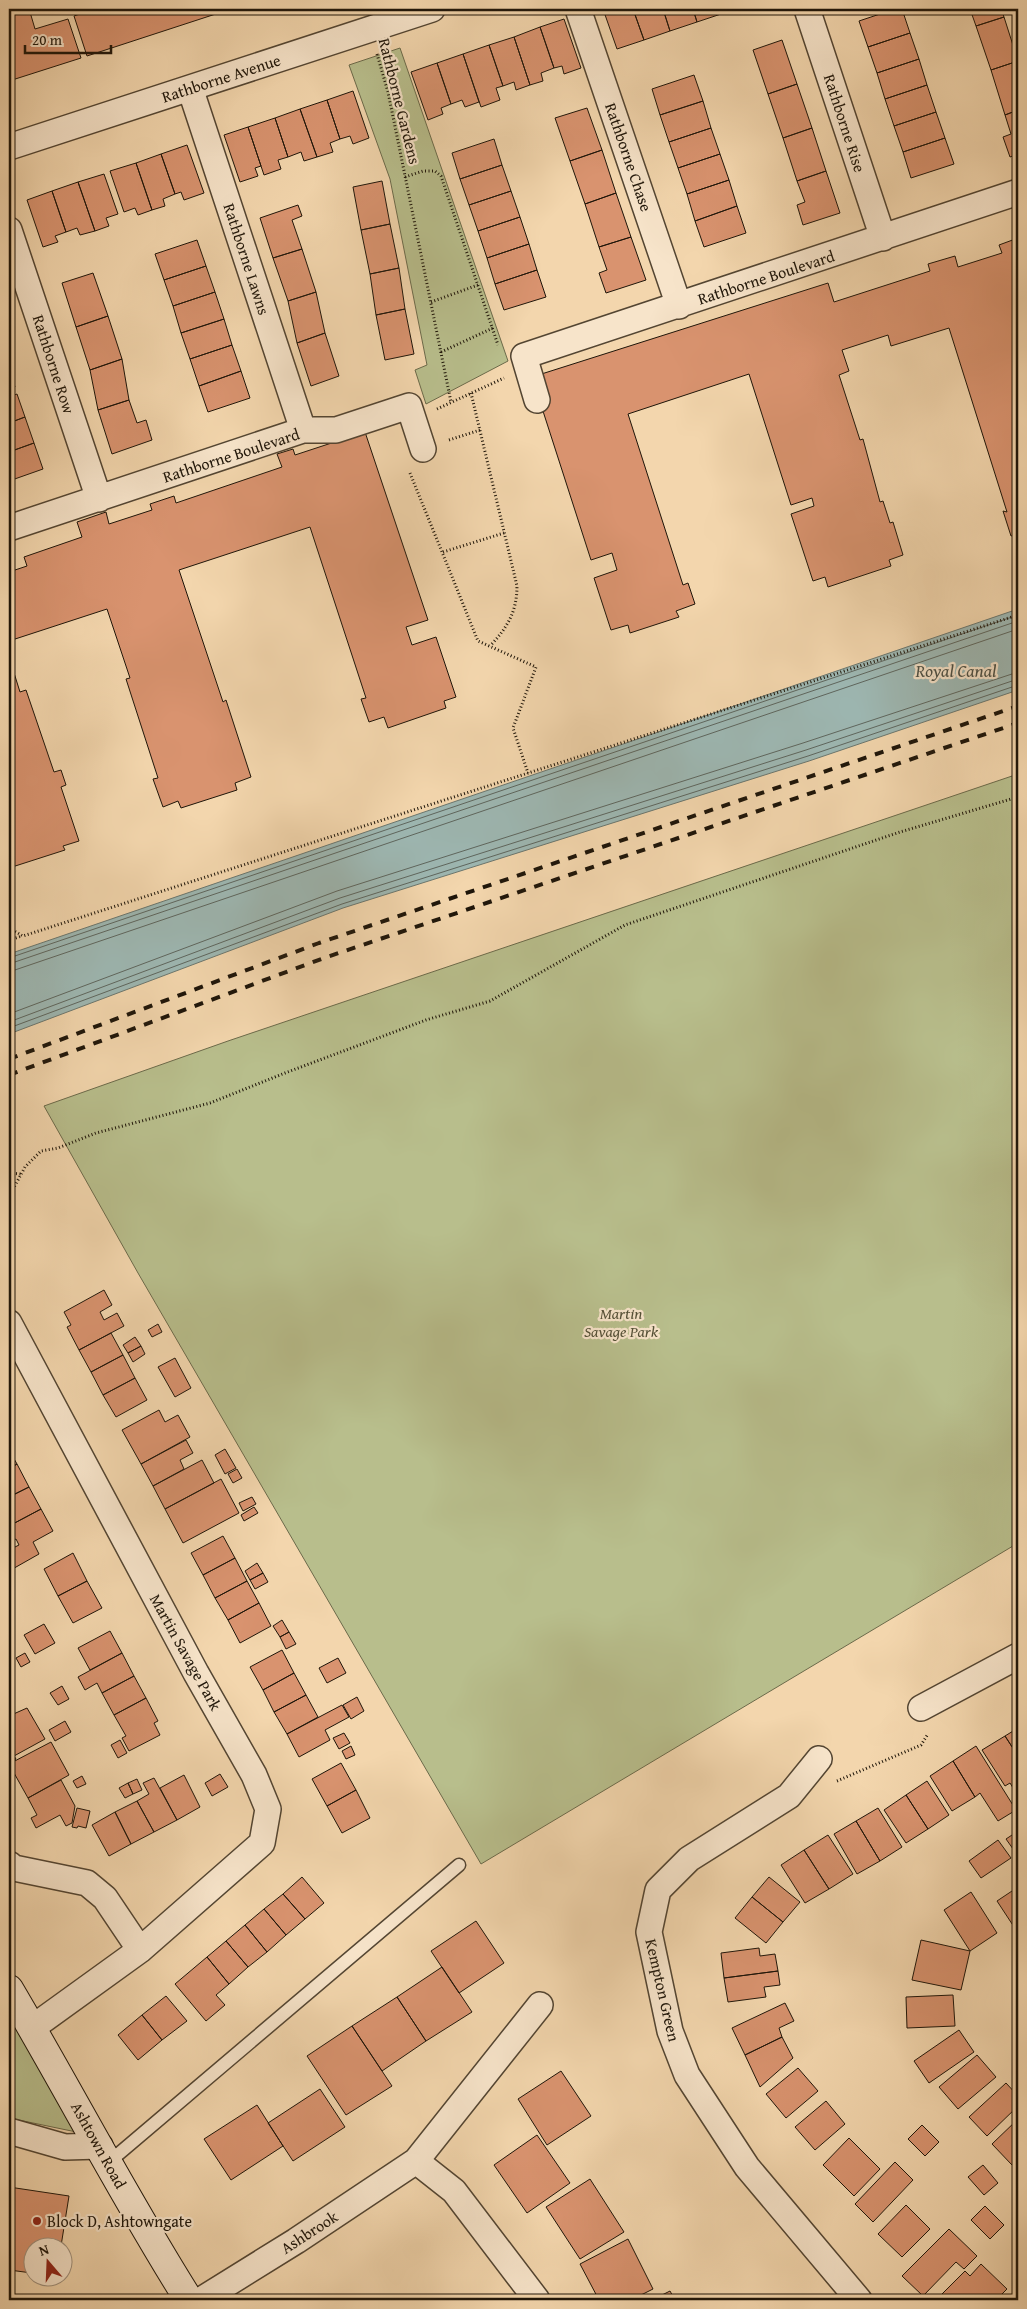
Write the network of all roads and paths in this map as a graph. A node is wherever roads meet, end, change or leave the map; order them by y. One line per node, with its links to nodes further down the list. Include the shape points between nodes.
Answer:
1 (432, 9): 6 (street, Rathborne Avenue)
2 (578, 9): 15 (street, Rathborne Chase)
3 (807, 9): 12 (street, Rathborne Rise)
4 (1015, 9): 5 (path)
5 (1018, 19)
6 (373, 22): 7 (street, Rathborne Avenue); 9 (path, Rathborne Gardens)
7 (190, 88): 8 (street, Rathborne Avenue); 24 (street, Rathborne Lawns)
8 (9, 147)
9 (406, 177): 13 (path, Rathborne Gardens, via 429,171 440,176); 14 (path, Rathborne Gardens)
10 (1018, 192): 12 (street, Rathborne Boulevard)
11 (9, 230): 27 (street, Rathborne Row)
12 (883, 238): 15 (street, Rathborne Boulevard)
13 (478, 285): 14 (path); 16 (path, Rathborne Gardens)
14 (431, 302): 17 (path, Rathborne Gardens)
15 (679, 306): 19 (street, Rathborne Boulevard, via 524,356)
16 (492, 328): 17 (path); 18 (path, Rathborne Gardens)
17 (441, 352): 22 (path, Rathborne Gardens)
18 (501, 352)
19 (527, 367): 20 (path); 21 (street)
20 (471, 393): 22 (path); 25 (path)
21 (537, 400)
22 (452, 402): 23 (path)
23 (414, 419): 24 (street, Rathborne Boulevard, via 409,406 336,430); 26 (street)
24 (303, 430): 27 (street, Rathborne Boulevard)
25 (480, 430): 26 (path); 29 (path)
26 (423, 449): 30 (path, via 403,455)
27 (99, 499): 28 (street, Rathborne Boulevard)
28 (9, 528)
29 (504, 533): 30 (path); 32 (path, via 517,586 516,602 508,626)
30 (443, 552): 32 (path, via 478,641)
31 (1018, 615): 33 (path)
32 (490, 646): 33 (path, via 536,666 513,728)
33 (528, 773): 36 (path)
34 (1018, 797): 39 (path, via 900,832 625,925 490,1001 426,1020 210,1104 96,1133 41,1151)
35 (9, 928): 36 (path)
36 (23, 936): 37 (path)
37 (9, 940)
38 (9, 1173): 39 (path)
39 (21, 1174): 40 (path, via 12,1191)
40 (9, 1210)
41 (9, 1324): 48 (street, Martin Savage Park, via 254,1775 268,1809 262,1843)
42 (1018, 1656): 43 (street)
43 (926, 1719): 45 (path, via 921,1745)
44 (819, 1759): 58 (street, Kempton Green, via 789,1796 689,1859 658,1890 649,1932 670,2031 687,2075 747,2167)
45 (832, 1783)
46 (9, 1864): 48 (street, via 14,1868 88,1884 106,1898)
47 (459, 1865): 53 (lane)
48 (140, 1950): 51 (street, Martin Savage Park)
49 (9, 1989): 51 (street, Ashtown Road)
50 (540, 2005): 54 (street, Ashbrook)
51 (32, 2028): 53 (street, Ashtown Road)
52 (9, 2131): 53 (street, via 65,2147)
53 (105, 2154): 55 (street, Ashtown Road, via 154,2245)
54 (416, 2161): 56 (street, Ashbrook, via 296,2242); 57 (street, via 454,2191)
55 (189, 2300)
56 (201, 2300)
57 (537, 2300)
58 (859, 2300)

